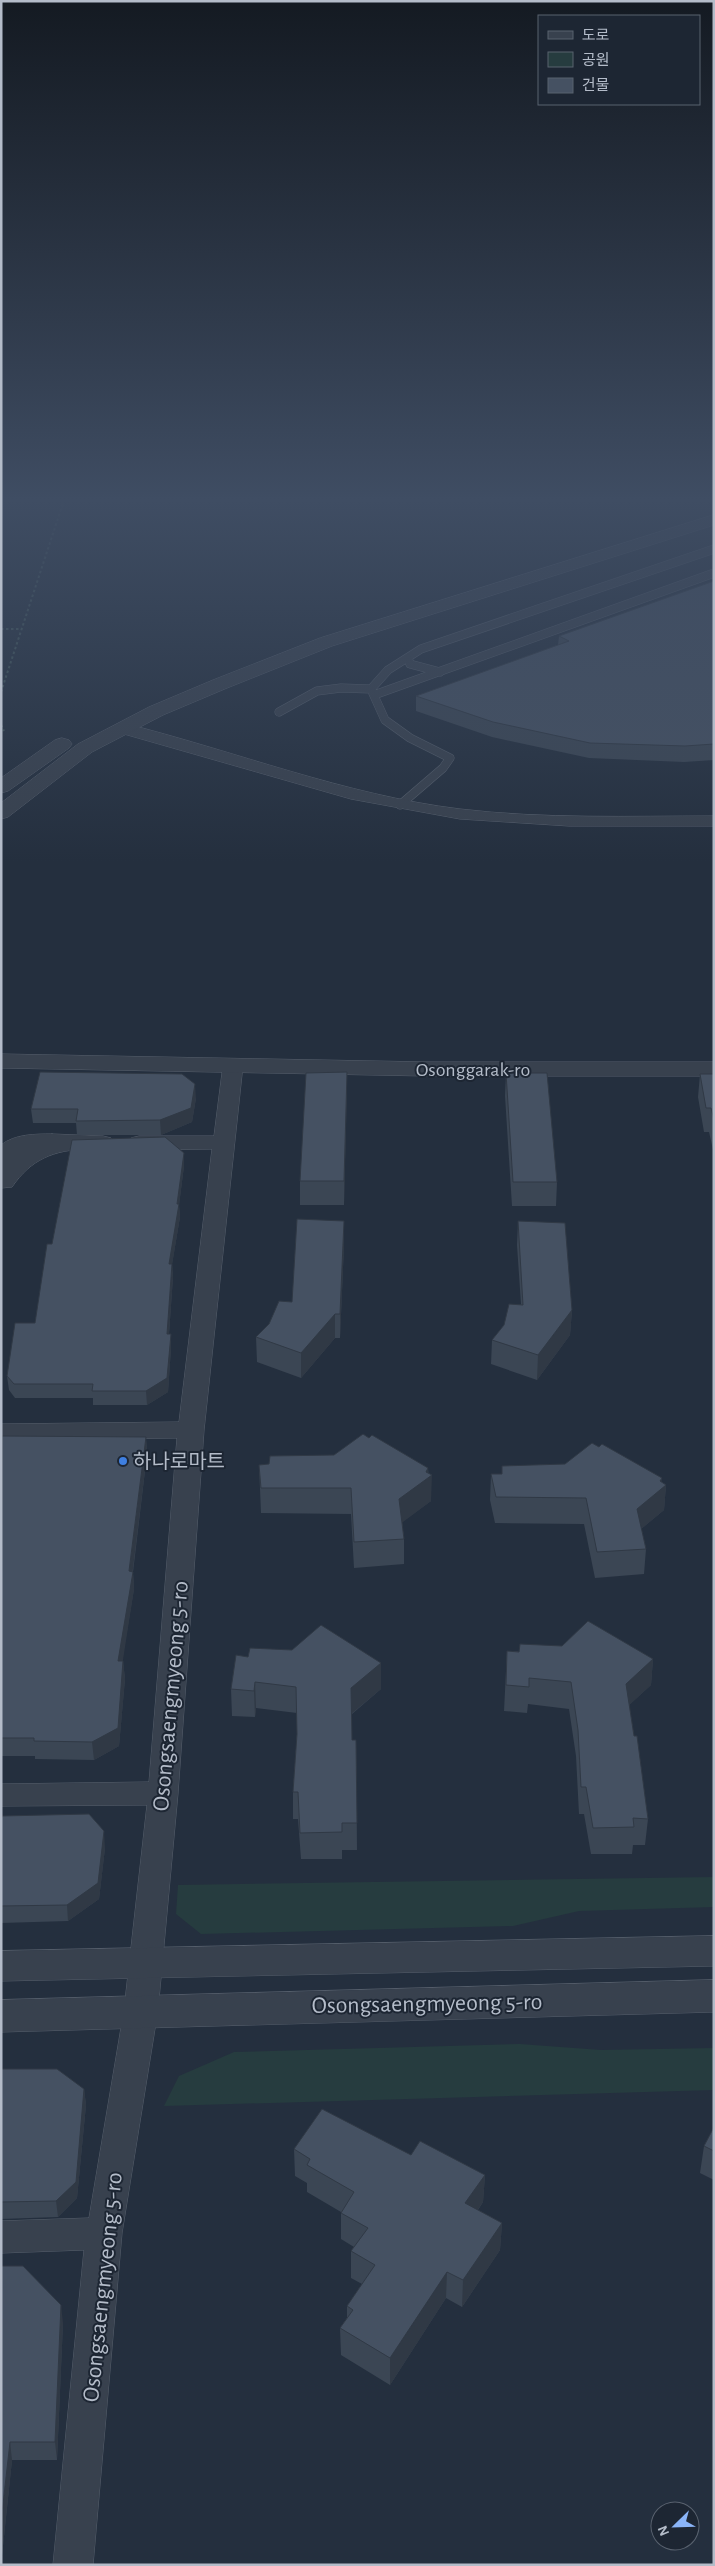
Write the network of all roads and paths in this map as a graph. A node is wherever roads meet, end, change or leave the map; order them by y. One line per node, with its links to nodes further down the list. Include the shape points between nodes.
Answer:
1 (24, 623): 7 (path)
2 (344, 623): 10 (street)
3 (387, 623): 16 (street, via 326,642 220,684)
4 (498, 623): 8 (lane, via 421,649)
5 (577, 623): 9 (lane)
6 (1, 629): 7 (path)
7 (22, 629): 12 (path)
8 (408, 658): 9 (lane, via 410,664 422,669); 13 (lane, via 388,670)
9 (442, 672): 13 (lane)
10 (199, 674)
11 (172, 686): 18 (street, via 74,734)
12 (1, 692)
13 (373, 692): 14 (lane, via 341,688 317,691); 19 (lane, via 385,720 410,738 450,758)
14 (279, 712)
15 (1, 726): 17 (path)
16 (123, 728): 19 (street); 20 (street, via 85,748)
17 (4, 731)
18 (1, 787)
19 (400, 805): 21 (street, via 460,814 559,820)
20 (1, 813)
21 (714, 821)
22 (1, 1061): 23 (street, Osonggarak-ro)
23 (233, 1065): 24 (street, Osonggarak-ro); 25 (street)
24 (714, 1069)
25 (225, 1142): 26 (street, via 16,1144 7,1151); 27 (street)
26 (2, 1188)
27 (191, 1430): 28 (street); 29 (street, Osongsaengmyeong 5-ro)
28 (1, 1432)
29 (163, 1793): 30 (street); 32 (street, Osongsaengmyeong 5-ro)
30 (1, 1795)
31 (714, 1951): 32 (street)
32 (146, 1962): 33 (street); 35 (street, Osongsaengmyeong 5-ro)
33 (1, 1966)
34 (714, 1996): 35 (street, Osongsaengmyeong 5-ro)
35 (141, 2010): 36 (street, Osongsaengmyeong 5-ro); 37 (street, Osongsaengmyeong 5-ro)
36 (1, 2016)
37 (104, 2233): 38 (street); 39 (street, Osongsaengmyeong 5-ro)
38 (1, 2237)
39 (74, 2565)

